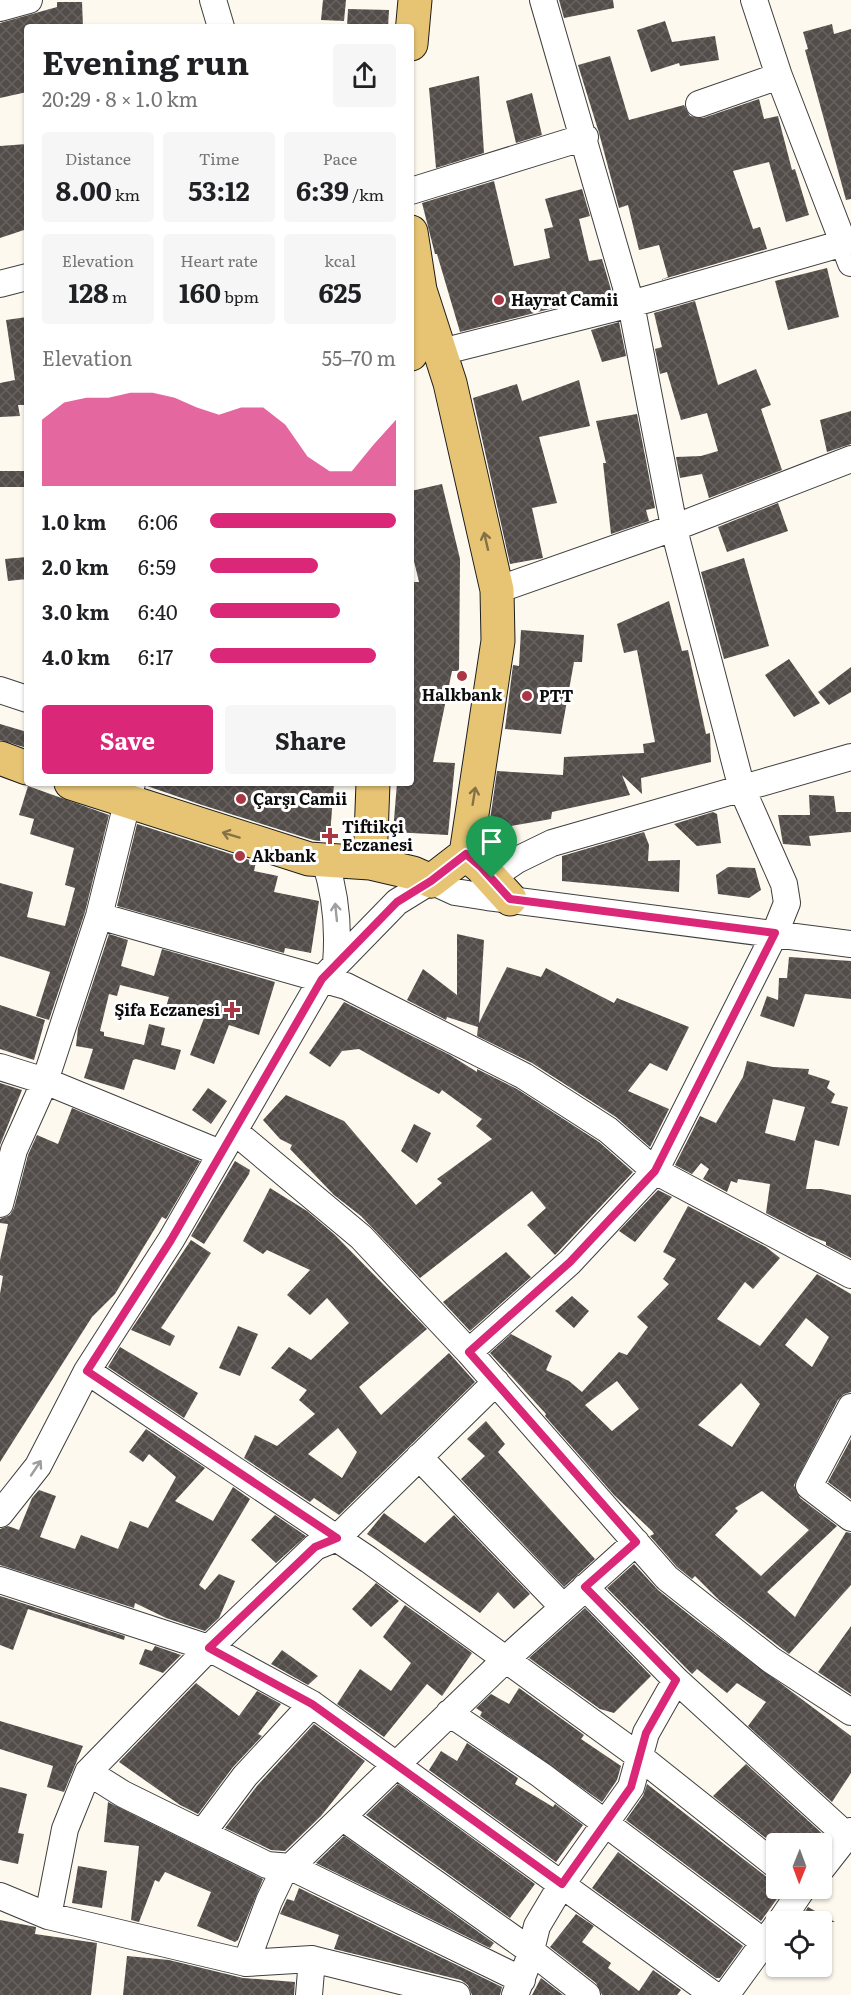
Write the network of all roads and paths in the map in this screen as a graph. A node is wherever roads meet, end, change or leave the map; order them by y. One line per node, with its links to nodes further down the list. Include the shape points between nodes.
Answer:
1 (29, 0): 6 (street)
2 (213, 0): 7 (street)
3 (415, 0): 8 (main road)
4 (543, 0): 11 (street)
5 (754, 0): 9 (street)
6 (0, 9)
7 (219, 24)
8 (413, 24)
9 (779, 76): 10 (street); 13 (street)
10 (699, 104)
11 (585, 137): 12 (street); 17 (street)
12 (414, 190)
13 (849, 249): 17 (street)
14 (414, 251): 18 (main road)
15 (24, 278): 16 (street)
16 (0, 284)
17 (631, 304): 18 (street); 20 (street)
18 (426, 353): 21 (main road, one-way to 18)
19 (851, 459): 20 (street)
20 (676, 527): 21 (street); 29 (street)
21 (497, 590): 31 (main road, one-way to 21, via 498,641)
22 (0, 690): 23 (street)
23 (24, 698)
24 (851, 757): 29 (street)
25 (0, 758): 26 (main road)
26 (24, 767)
27 (88, 786): 30 (main road)
28 (373, 786): 33 (main road)
29 (742, 789): 35 (street, via 552,843); 37 (street, via 784,884 787,903)
30 (130, 793): 32 (main road, one-way to 30, via 309,860); 36 (street)
31 (466, 854): 34 (main road); 35 (main road)
32 (325, 861): 33 (main road); 39 (street, one-way to 32, via 338,920)
33 (370, 863): 34 (main road)
34 (431, 881): 35 (street, via 455,892); 39 (street, via 397,902)
35 (501, 888): 37 (street)
36 (99, 916): 39 (street); 41 (street)
37 (775, 933): 38 (street); 44 (street)
38 (851, 944)
39 (329, 972): 42 (street); 44 (street, via 346,986 524,1076 608,1130)
40 (0, 1067): 41 (street)
41 (45, 1081): 43 (street); 45 (street, via 14,1150)
42 (234, 1131): 43 (street); 47 (street, via 362,1237)
43 (220, 1153): 48 (street, via 171,1240)
44 (655, 1171): 46 (street); 47 (street, via 570,1262)
45 (0, 1204)
46 (851, 1275)
47 (469, 1352): 49 (street)
48 (87, 1371): 52 (street, one-way to 48, via 38,1466); 54 (street)
49 (496, 1382): 51 (street); 55 (street)
50 (851, 1407): 53 (street, via 809,1486)
51 (419, 1457): 54 (street); 58 (street)
52 (0, 1514)
53 (851, 1518)
54 (337, 1538): 59 (street, via 315,1547); 60 (street)
55 (636, 1542): 57 (street); 63 (street, via 667,1578 771,1660)
56 (0, 1580): 59 (street)
57 (585, 1587): 58 (street); 61 (street)
58 (563, 1607): 60 (street)
59 (209, 1648): 62 (street); 67 (street)
60 (506, 1659): 64 (street); 65 (street)
61 (676, 1680): 65 (street, via 646,1733); 71 (street)
62 (312, 1704): 66 (street); 70 (street, via 245,1776)
63 (851, 1712)
64 (449, 1713): 66 (street); 69 (street)
65 (639, 1757): 69 (street, via 631,1787); 73 (street)
66 (397, 1764): 68 (street); 75 (street)
67 (88, 1772): 70 (street, via 123,1794); 77 (street, via 65,1829)
68 (342, 1817): 74 (street); 80 (street)
69 (606, 1824): 75 (street); 78 (street)
70 (203, 1832): 74 (street, via 267,1865)
71 (849, 1834): 72 (street)
72 (832, 1855)
73 (766, 1857)
74 (291, 1867): 82 (street, via 281,1876 269,1901); 83 (street)
75 (562, 1884): 80 (street, via 537,1926); 87 (street)
76 (0, 1896): 77 (street)
77 (48, 1916): 82 (street)
78 (766, 1931)
79 (766, 1941): 88 (street)
80 (531, 1951): 83 (street); 86 (street)
81 (312, 1959): 82 (street); 84 (street); 85 (street)
82 (246, 1962)
83 (518, 1988)
84 (309, 1995)
85 (457, 1995)
86 (587, 1995)
87 (714, 1995)
88 (726, 1995)

